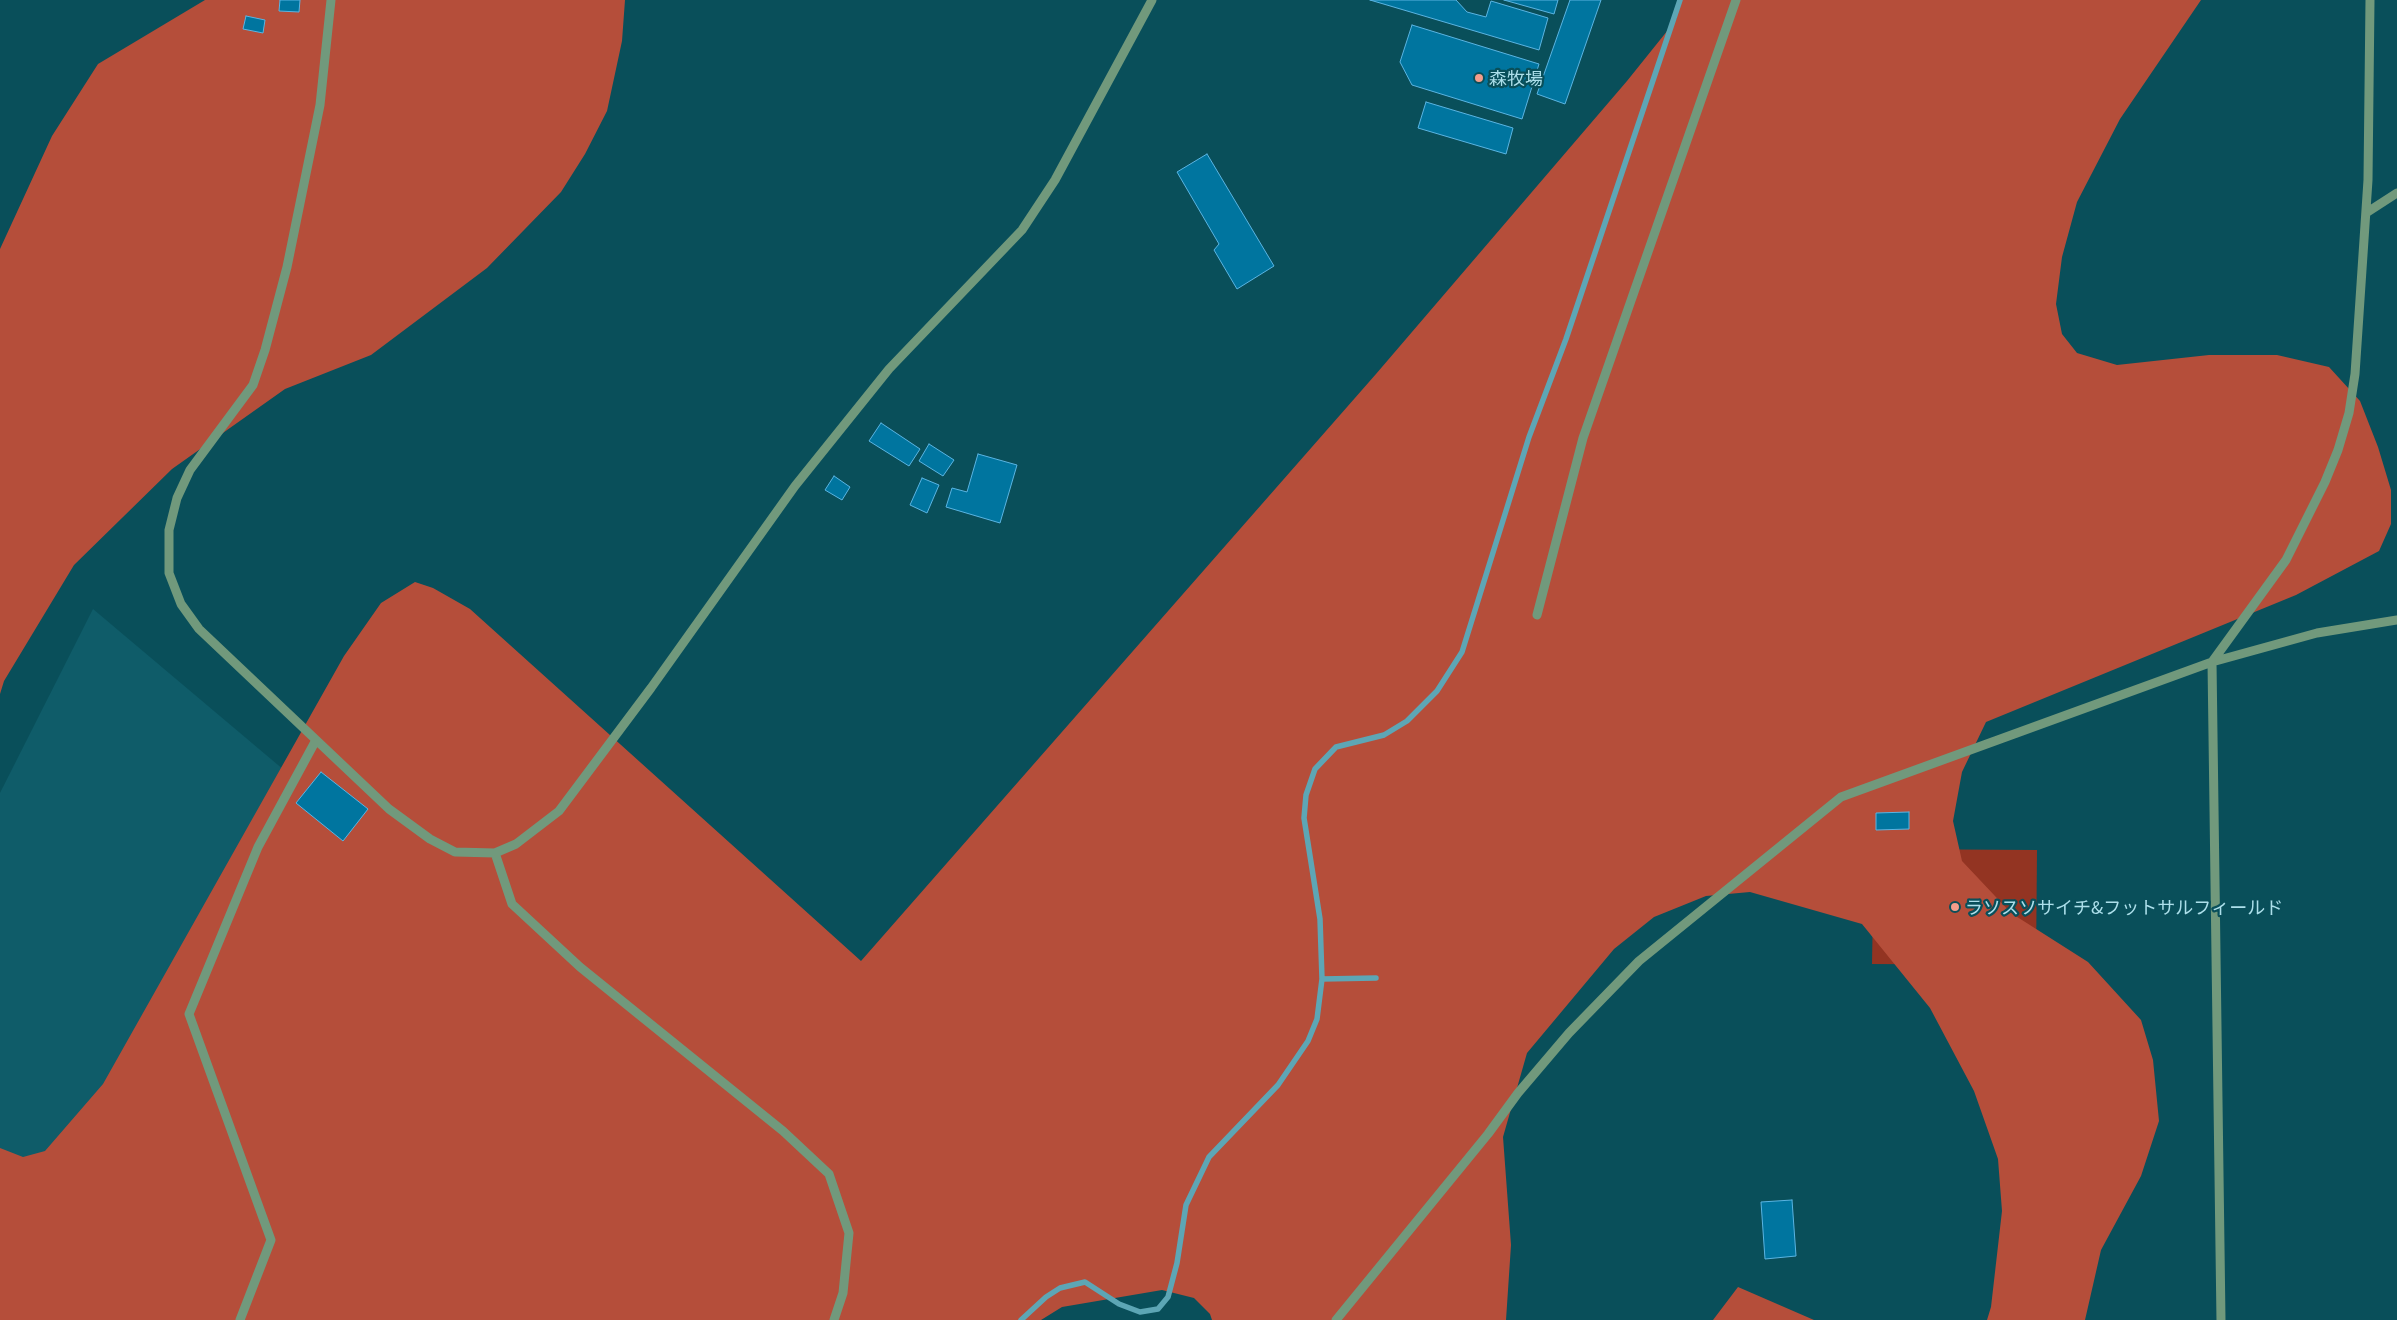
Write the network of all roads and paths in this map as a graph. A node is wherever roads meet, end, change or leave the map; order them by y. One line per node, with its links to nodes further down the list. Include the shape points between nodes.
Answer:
1 (331, 0): 10 (street, via 320,105 287,267 265,350 253,385 190,470 177,498 168,530 168,572 181,604 199,629)
2 (1152, 0): 11 (street, via 1055,180 1022,230 889,369 796,486 559,811 516,844)
3 (1736, 0): 7 (street, via 1583,438)
4 (2370, 0): 6 (street)
5 (2397, 193): 6 (street)
6 (2366, 213): 9 (street, via 2355,374 2349,413 2338,450 2286,560)
7 (1538, 615)
8 (2397, 620): 9 (street, via 2318,633)
9 (2212, 662): 14 (street, via 1841,796 1639,961 1569,1033); 15 (street)
10 (316, 740): 11 (street, via 389,809 430,839 454,852); 12 (street, via 258,847 189,1014 271,1240)
11 (495, 853): 13 (street, via 512,904 580,967 783,1131 829,1174 849,1233 843,1293)
12 (240, 1320)
13 (834, 1320)
14 (1336, 1320)
15 (2221, 1320)

